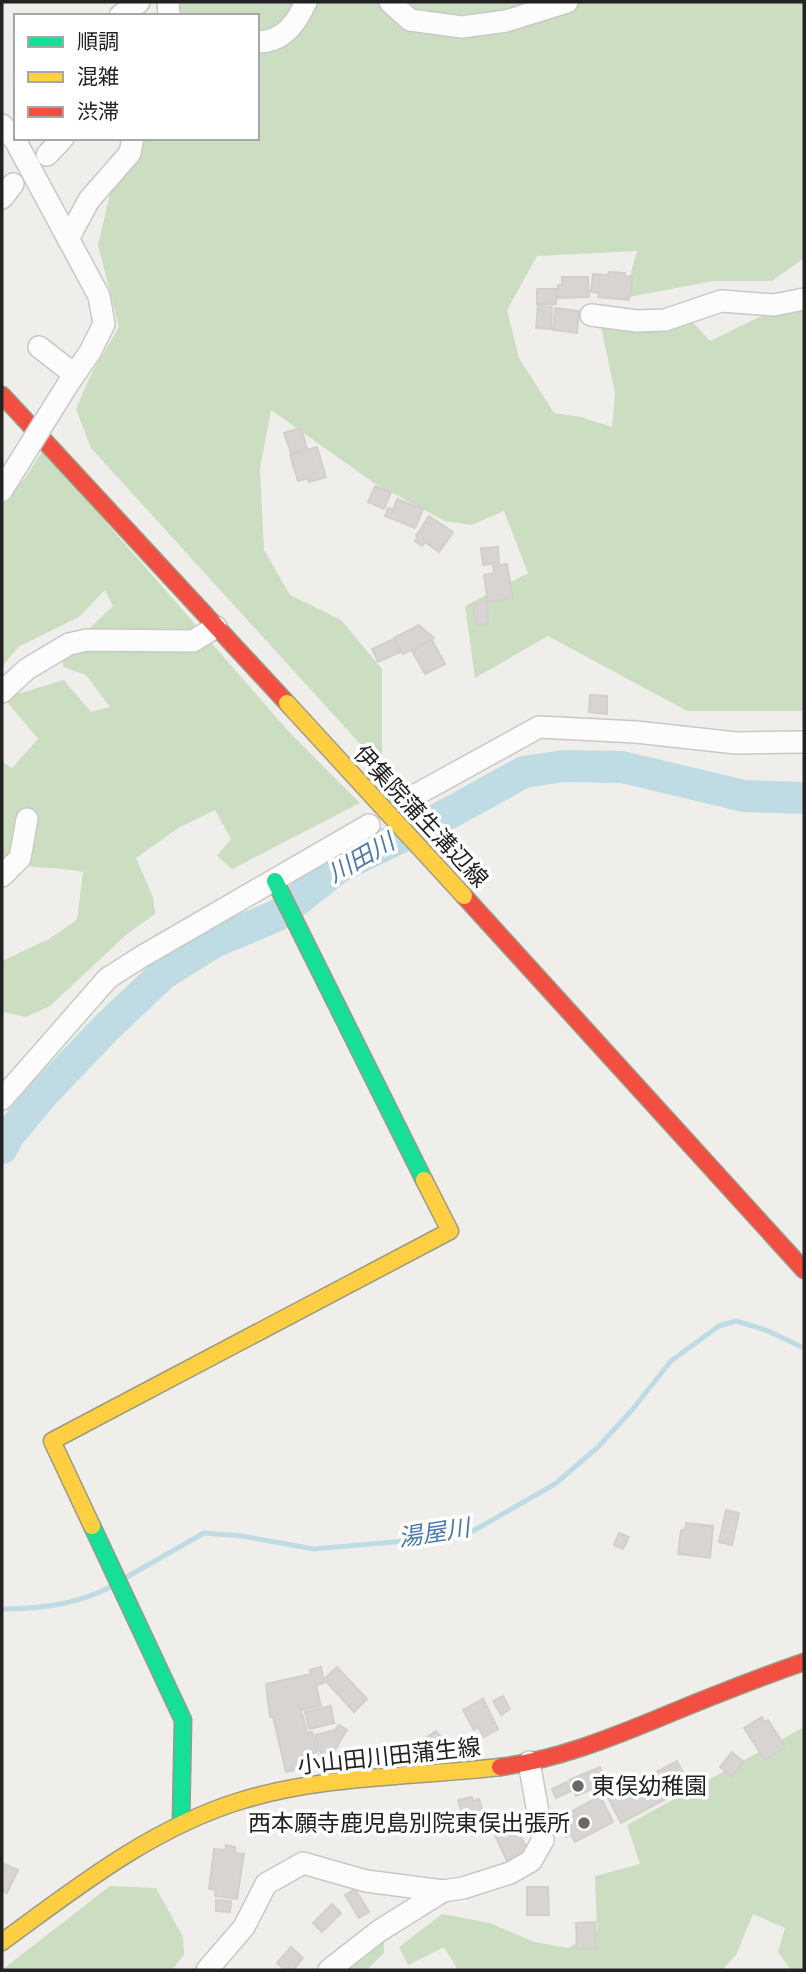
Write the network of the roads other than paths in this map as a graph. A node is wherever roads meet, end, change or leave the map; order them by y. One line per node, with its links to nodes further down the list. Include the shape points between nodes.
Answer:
1 (139, 2): 5 (street)
2 (306, 2): 6 (street, via 293,27 270,42)
3 (390, 2): 4 (street, via 410,20 462,27)
4 (567, 2)
5 (123, 14)
6 (259, 42)
7 (2, 125): 8 (street)
8 (14, 139)
9 (15, 140): 13 (street)
10 (62, 140): 12 (street)
11 (133, 140): 13 (street, via 130,153 89,200)
12 (47, 155)
13 (68, 239): 17 (street, via 99,296 104,324)
14 (804, 299): 15 (street, via 774,305 721,301 665,320)
15 (591, 315)
16 (39, 347): 17 (street)
17 (71, 379): 19 (street, bridge)
18 (2, 395): 20 (main road, 伊集院蒲生溝辺線)
19 (2, 490)
20 (216, 627): 21 (street, via 193,641 87,640 69,644 27,669); 29 (main road, 伊集院蒲生溝辺線, bridge)
21 (2, 692)
22 (804, 742): 23 (street, via 736,743 539,727)
23 (401, 803)
24 (27, 819): 26 (street, via 20,858)
25 (369, 825): 27 (street)
26 (2, 876)
27 (275, 881): 28 (street, via 108,978); 32 (main road, via 450,1231 52,1441 183,1720)
28 (2, 1099)
29 (804, 1270)
30 (804, 1662): 31 (main road, 小山田川田蒲生線, via 642,1725)
31 (528, 1762): 32 (main road, 小山田川田蒲生線, via 283,1790 229,1803); 33 (street, via 543,1840 531,1861 510,1873)
32 (181, 1822): 34 (main road, 小山田川田蒲生線, via 129,1851)
33 (443, 1891): 35 (street, via 366,1881 303,1863 266,1884 244,1927); 36 (street, via 379,1931)
34 (2, 1942)
35 (206, 1970)
36 (329, 1970)

